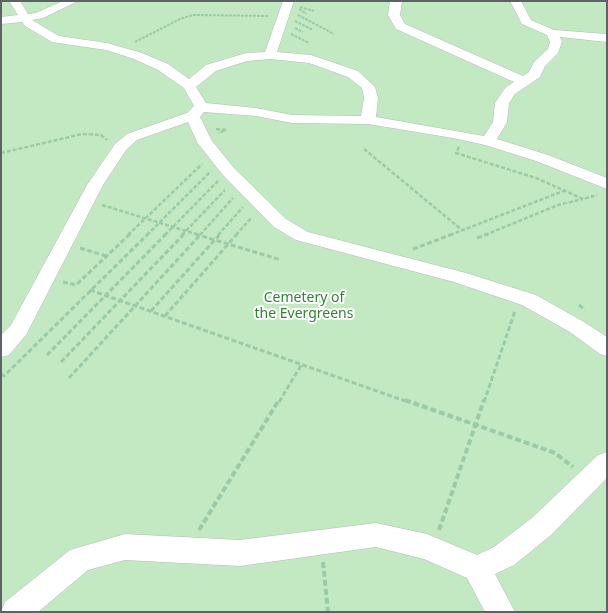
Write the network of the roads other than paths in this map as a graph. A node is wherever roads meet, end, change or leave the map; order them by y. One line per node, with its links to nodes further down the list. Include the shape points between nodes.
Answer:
1 (14, 1): 6 (lane)
2 (73, 1): 6 (lane)
3 (396, 1): 11 (lane, via 394,15 400,26)
4 (515, 1): 8 (lane, via 526,22)
5 (289, 9): 10 (lane)
6 (25, 19): 7 (lane); 12 (lane, via 42,33 56,39 119,50 152,61)
7 (1, 21)
8 (552, 33): 9 (lane); 11 (lane, via 556,42 554,50 535,74)
9 (607, 38)
10 (270, 55): 12 (lane, via 227,61 211,68); 14 (lane, via 311,59 353,74 368,87 371,98)
11 (524, 81): 15 (lane, via 510,91 502,103 500,122)
12 (189, 86): 13 (lane)
13 (197, 111): 14 (lane, via 256,112 292,119); 17 (lane, via 205,142 232,175 280,223 302,236 459,277 520,298 577,327); 18 (lane, via 132,137 120,147 87,200 19,330)
14 (368, 120): 15 (lane)
15 (488, 141): 16 (lane)
16 (603, 185)
17 (607, 348)
18 (1, 349)
19 (598, 471): 20 (lane, via 542,526 504,556)
20 (477, 569): 21 (lane, via 433,550 376,534 240,553 125,547 80,559); 22 (lane)
21 (15, 612)
22 (501, 612)

